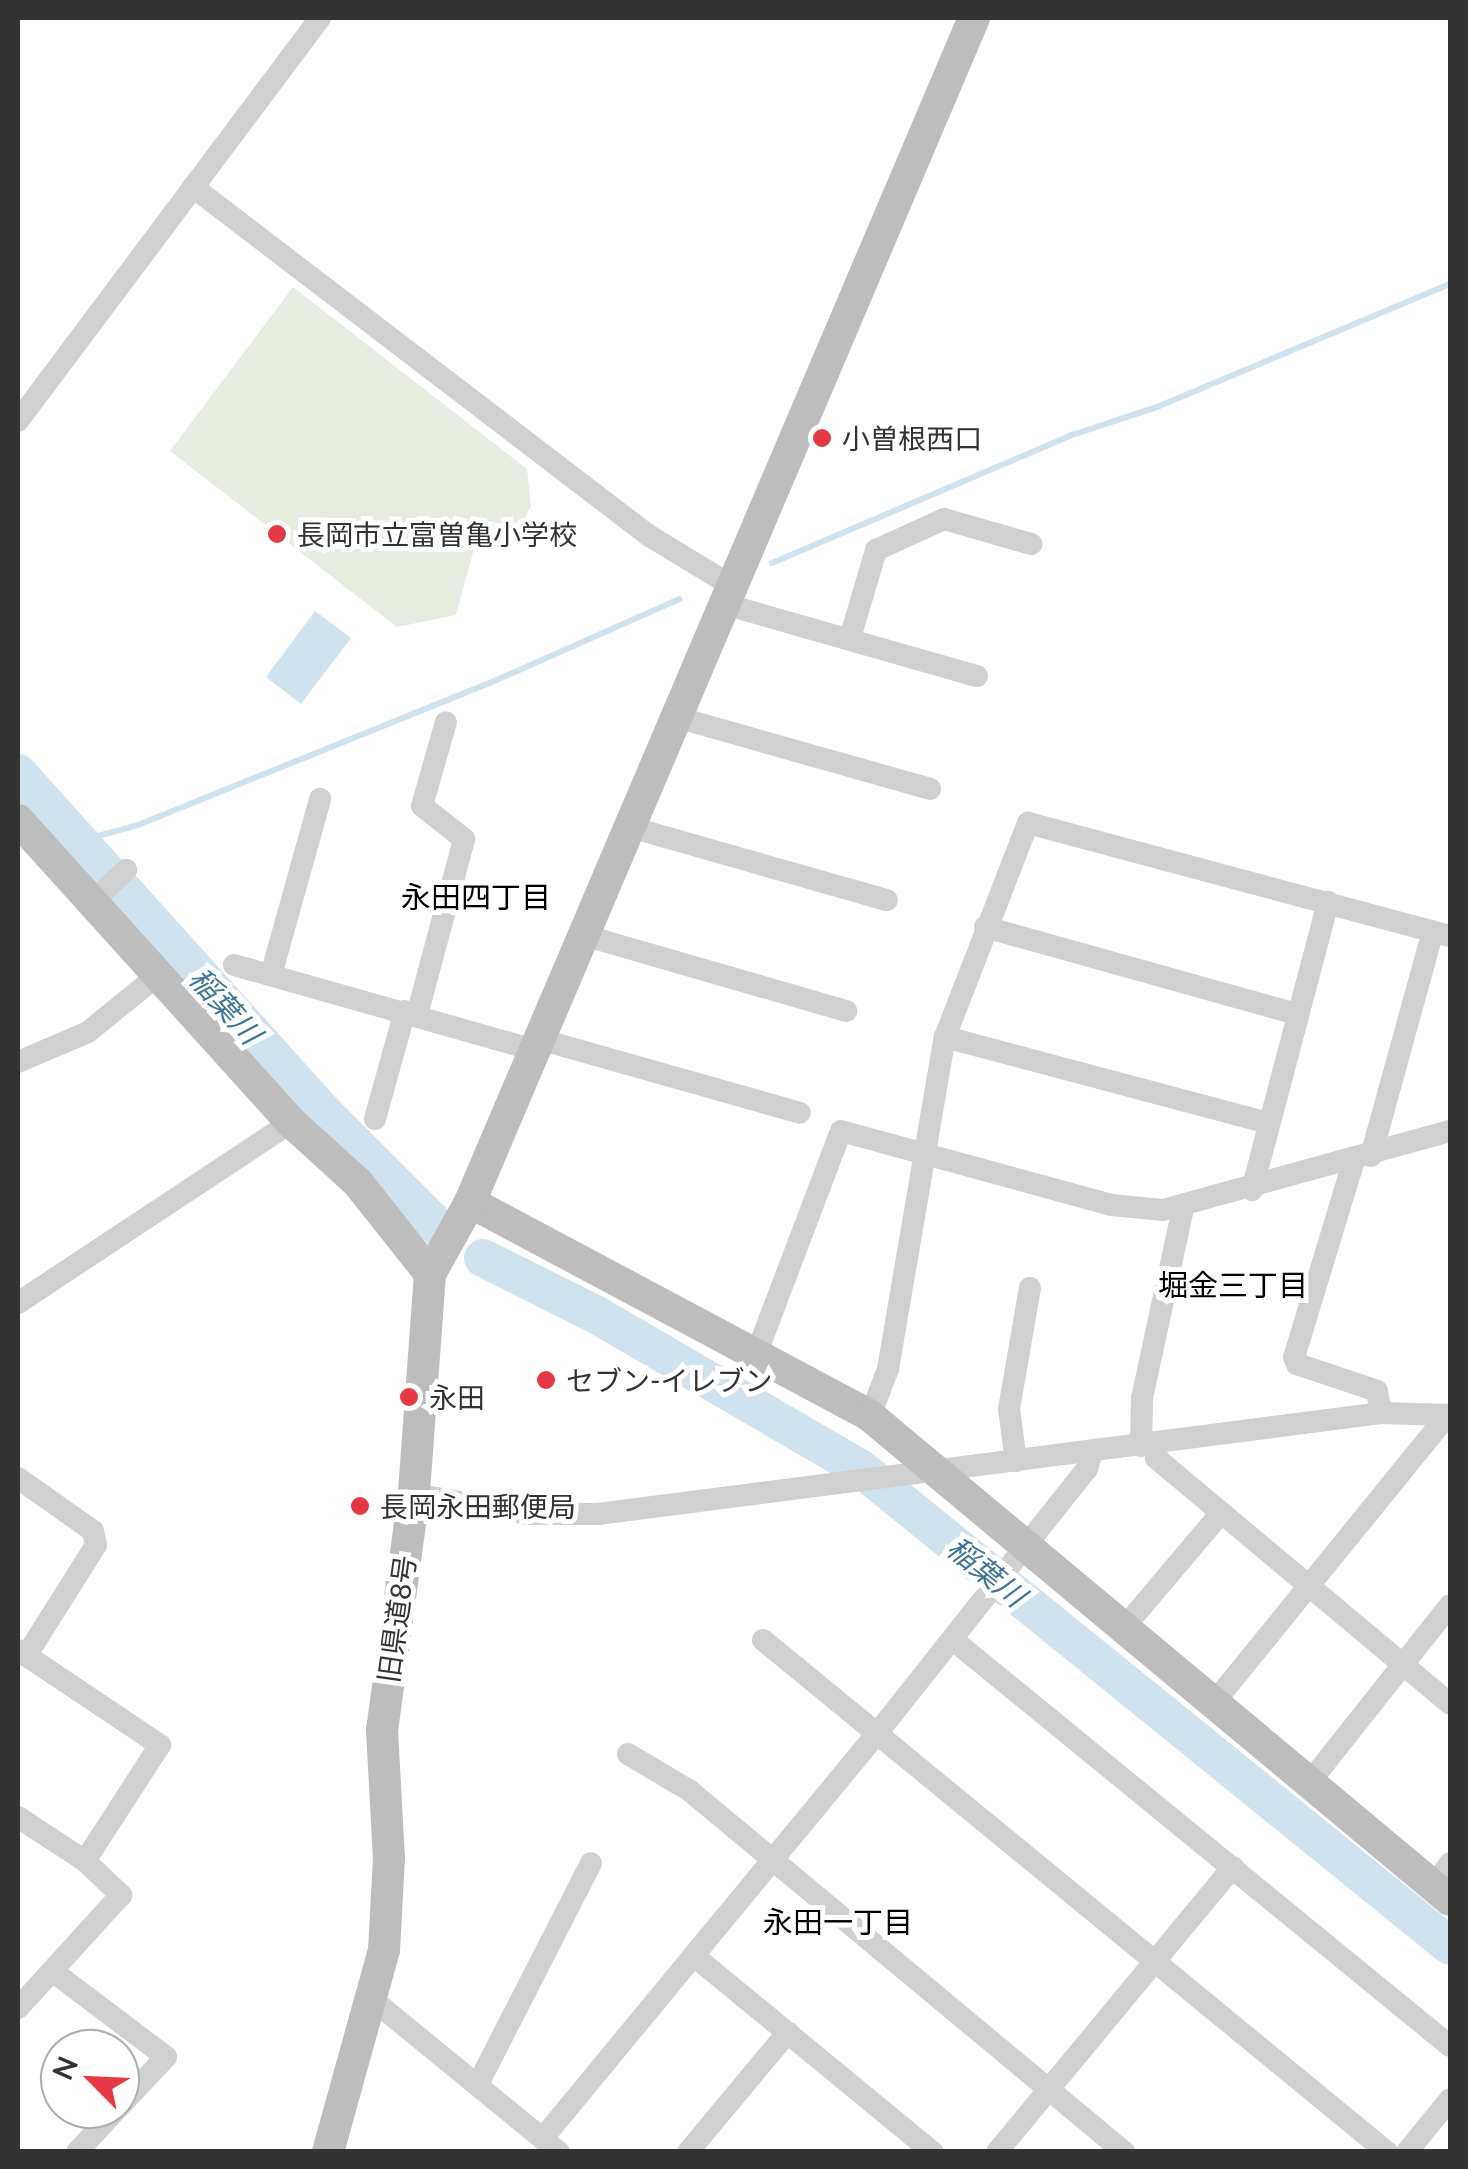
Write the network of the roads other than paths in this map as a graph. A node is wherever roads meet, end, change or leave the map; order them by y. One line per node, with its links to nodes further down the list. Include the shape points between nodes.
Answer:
1 (320, 18): 3 (street)
2 (974, 18): 6 (street)
3 (193, 187): 4 (street); 6 (street)
4 (18, 421)
5 (1032, 544): 7 (street, via 944,519 876,550)
6 (728, 595): 7 (street); 9 (street)
7 (850, 638): 8 (street)
8 (977, 676)
9 (676, 718): 11 (street); 14 (street)
10 (446, 722): 26 (street, via 422,806 424,814 460,830 464,839)
11 (930, 790)
12 (320, 800): 23 (street)
13 (18, 820): 16 (street)
14 (630, 828): 17 (street); 21 (street)
15 (126, 870): 16 (street)
16 (95, 899): 24 (street)
17 (887, 900)
18 (1328, 902): 19 (street, via 1028,823); 20 (street); 27 (street)
19 (985, 927): 27 (street); 28 (street)
20 (1442, 934): 37 (street)
21 (583, 936): 25 (street); 29 (street)
22 (234, 965): 23 (street)
23 (271, 975): 26 (street)
24 (157, 976): 30 (street, via 88,1032); 33 (street)
25 (846, 1011)
26 (411, 1013): 29 (street); 32 (street)
27 (1297, 1014): 34 (street)
28 (945, 1037): 34 (street); 36 (street)
29 (536, 1045): 31 (street); 39 (street)
30 (18, 1062)
31 (800, 1113)
32 (375, 1119)
33 (291, 1122): 41 (street, via 358,1183); 43 (street)
34 (1268, 1122): 38 (street)
35 (1450, 1131): 37 (street)
36 (927, 1152): 40 (street, via 1111,1205 1163,1210); 44 (street, via 841,1132); 47 (street, via 888,1370)
37 (1362, 1158): 38 (street); 45 (street, via 1294,1357 1297,1364 1377,1391)
38 (1252, 1190): 40 (street)
39 (470, 1202): 41 (street); 44 (street)
40 (1184, 1204): 48 (street, via 1142,1398)
41 (430, 1274): 53 (street, 旧県道8号)
42 (1030, 1288): 50 (street, via 1009,1409)
43 (18, 1303)
44 (756, 1352): 47 (street)
45 (1381, 1413): 46 (street); 48 (street)
46 (1449, 1415): 56 (street)
47 (870, 1416): 51 (street)
48 (1149, 1444): 49 (street); 54 (street, via 1156,1458)
49 (1092, 1452): 50 (street); 55 (street, via 1088,1469)
50 (1016, 1462): 51 (street)
51 (917, 1473): 53 (street, via 565,1516); 55 (street)
52 (18, 1478): 61 (street, via 93,1531 96,1545)
53 (414, 1494): 78 (street, 旧県道8号, via 382,1730 388,1913)
54 (1221, 1513): 56 (street); 58 (street)
55 (1023, 1548): 58 (street); 59 (street)
56 (1308, 1585): 62 (street); 63 (street)
57 (1450, 1605): 62 (street)
58 (1122, 1630): 63 (street)
59 (952, 1639): 65 (street); 72 (street)
60 (764, 1640): 65 (street)
61 (22, 1653): 70 (street, via 160,1745)
62 (1400, 1662): 64 (street); 67 (street)
63 (1212, 1704): 67 (street)
64 (1450, 1704)
65 (879, 1731): 69 (street); 75 (street)
66 (628, 1754): 69 (street, via 690,1791)
67 (1309, 1784): 73 (street)
68 (18, 1817): 70 (street)
69 (772, 1859): 74 (street); 85 (street)
70 (85, 1861): 76 (street, via 121,1895)
71 (591, 1863): 83 (street)
72 (1233, 1867): 75 (street); 82 (street)
73 (1445, 1883)
74 (694, 1956): 80 (street); 88 (street)
75 (1157, 1962): 85 (street); 95 (street)
76 (55, 1972): 77 (street); 79 (street)
77 (22, 1996)
78 (374, 2000): 83 (street); 90 (street, 旧県道8号)
79 (129, 2029)
80 (788, 2032): 91 (street); 92 (street)
81 (140, 2037): 84 (street, via 166,2057)
82 (1450, 2046)
83 (478, 2084): 88 (street)
84 (140, 2085)
85 (1048, 2090): 93 (street); 94 (street)
86 (1450, 2099): 96 (street)
87 (99, 2129): 89 (street)
88 (550, 2145)
89 (77, 2152)
90 (328, 2152)
91 (688, 2152)
92 (933, 2152)
93 (997, 2152)
94 (1124, 2152)
95 (1387, 2152)
96 (1407, 2152)

